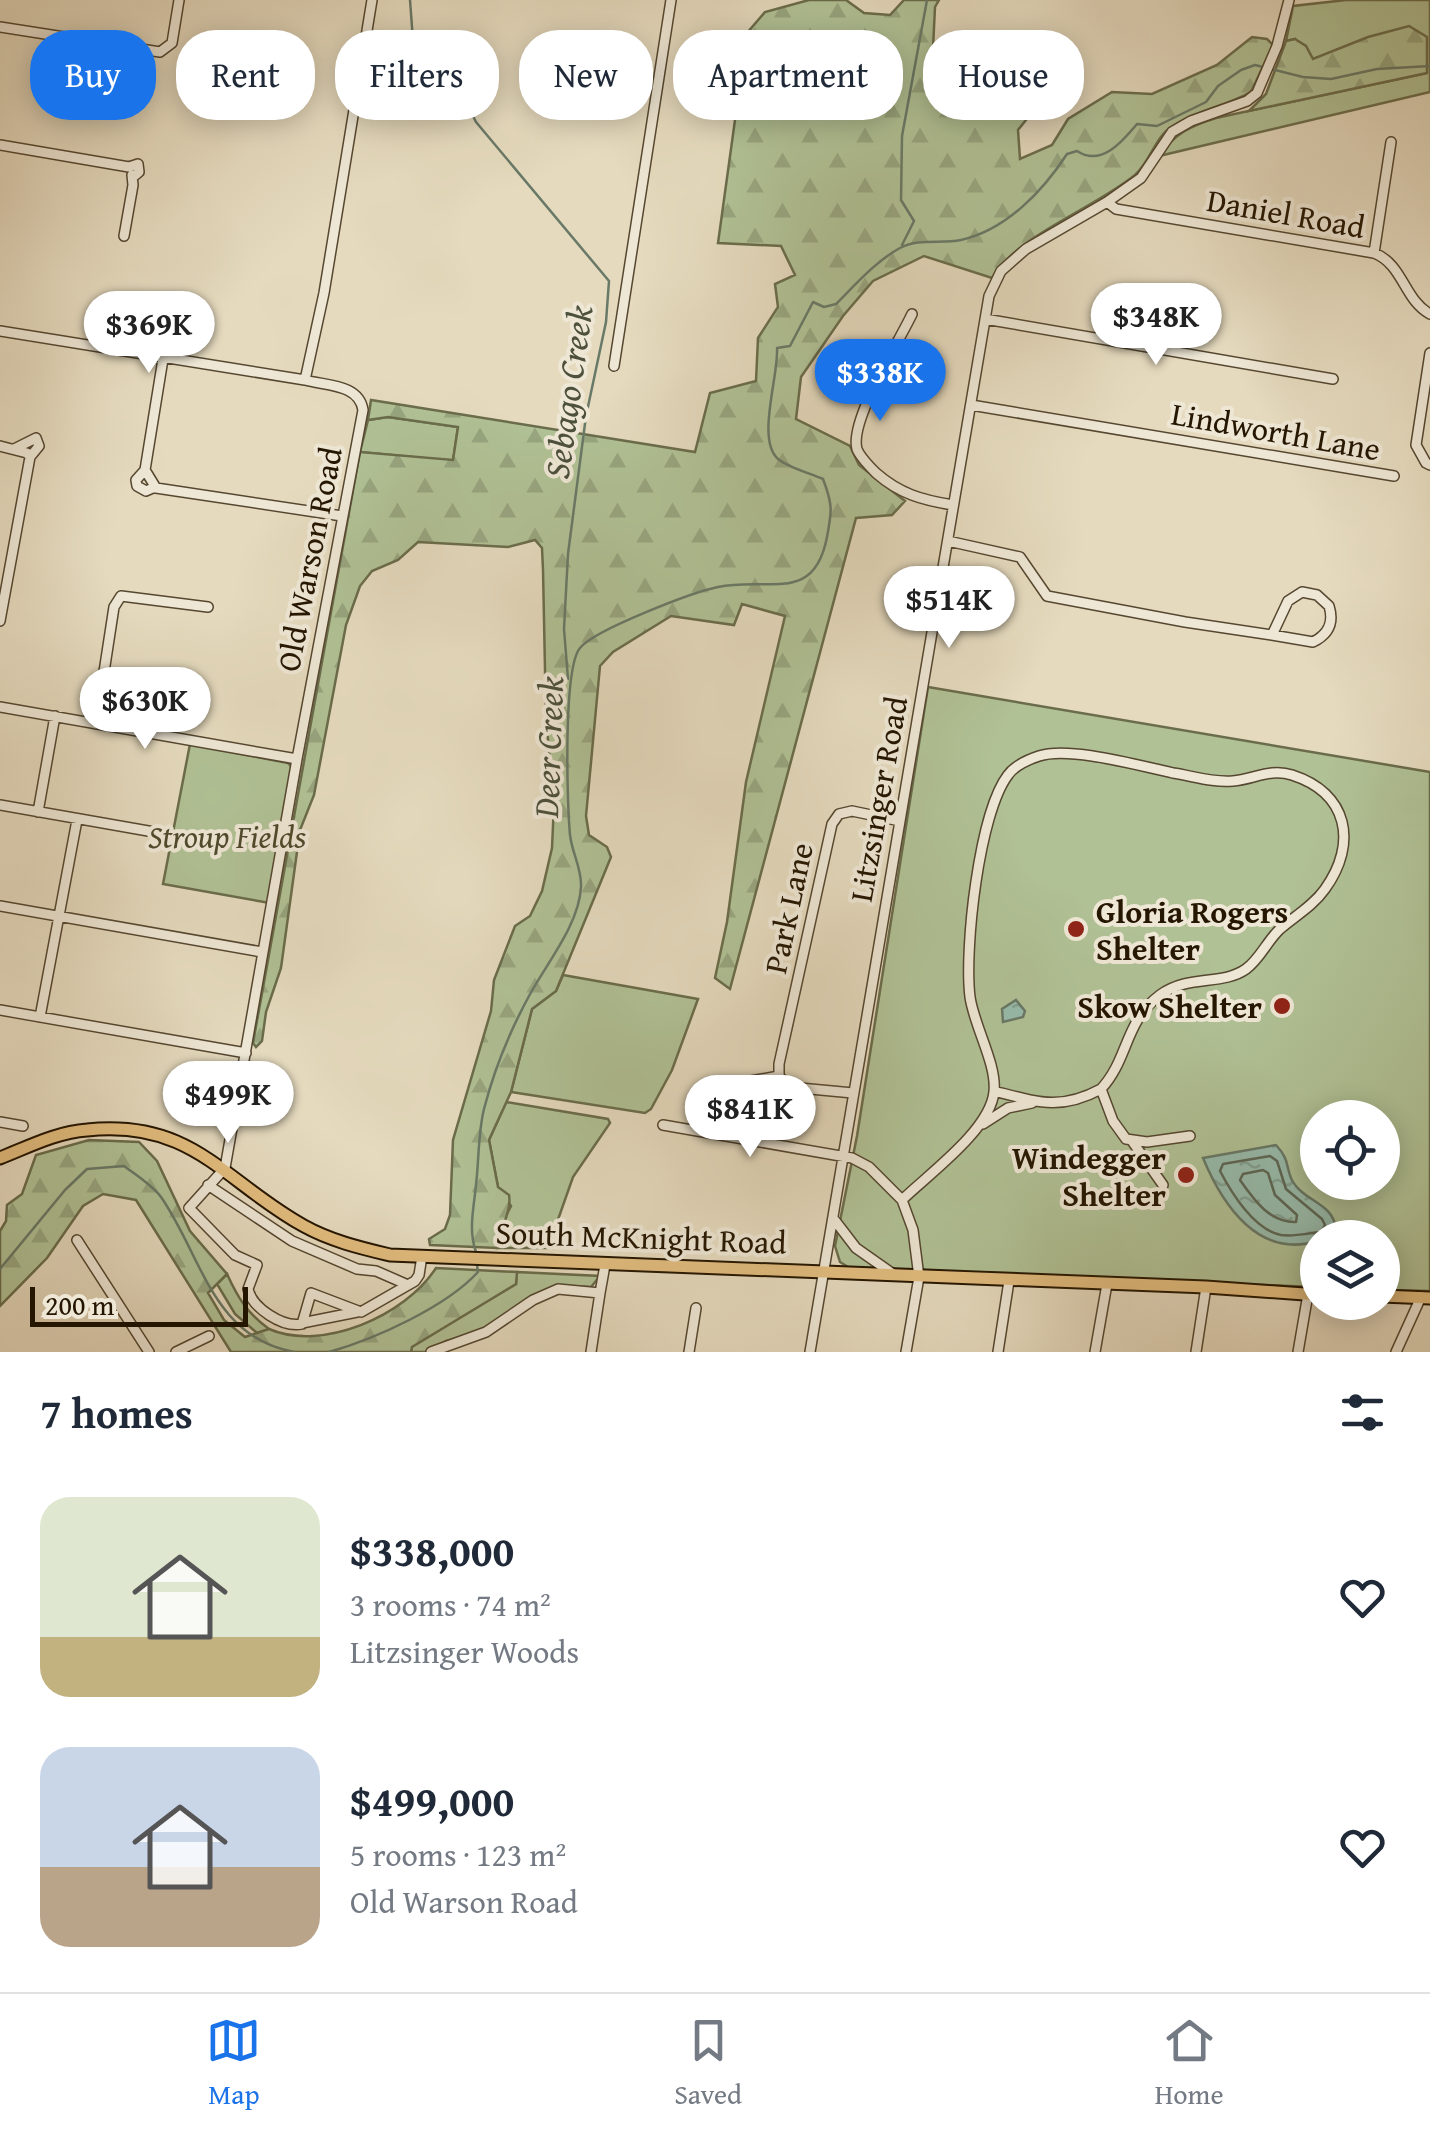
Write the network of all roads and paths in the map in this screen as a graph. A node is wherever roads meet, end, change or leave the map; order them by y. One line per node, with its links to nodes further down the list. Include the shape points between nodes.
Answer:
1 (180, 0): 5 (street, via 172,43 160,52)
2 (372, 0): 19 (street)
3 (671, 0): 17 (street)
4 (1289, 0): 8 (street, Litzsinger Road, via 1257,93 1172,132 1141,178)
5 (0, 26)
6 (1391, 142): 10 (street)
7 (0, 145): 9 (street, via 131,172)
8 (1107, 202): 10 (street, Daniel Road, via 1116,209); 13 (street, Litzsinger Road, via 1026,249 1002,271)
9 (124, 236)
10 (1374, 253): 12 (street, Daniel Road, via 1392,264)
11 (912, 314): 26 (street, via 869,397 856,435 858,452 906,494)
12 (1430, 314)
13 (985, 320): 18 (street); 20 (street, Litzsinger Road)
14 (0, 331): 16 (street, Old Warson Road)
15 (1430, 353): 24 (street, via 1416,445)
16 (163, 358): 19 (street, Old Warson Road); 27 (street, via 146,470 155,487)
17 (614, 366)
18 (1332, 378)
19 (305, 380): 27 (street, Old Warson Road, via 354,392 363,404)
20 (971, 405): 25 (street, Lindworth Lane); 26 (street, Litzsinger Road)
21 (0, 446): 22 (street)
22 (14, 449): 23 (street); 23 (street, via 36,438 40,446)
23 (30, 460): 30 (street)
24 (1430, 465)
25 (1394, 476)
26 (953, 505): 28 (street, Litzsinger Road)
27 (342, 516): 35 (street, Old Warson Road)
28 (948, 541): 31 (street, via 1020,556 1047,596); 39 (street, Litzsinger Road)
29 (208, 607): 34 (street, via 121,596)
30 (0, 621)
31 (1272, 635): 31 (street, via 1303,642 1321,638 1331,623 1329,606 1310,592 1294,596)
32 (0, 707): 33 (street)
33 (55, 716): 34 (street); 37 (street)
34 (96, 724): 35 (street)
35 (296, 758): 43 (street, Old Warson Road)
36 (0, 805): 37 (street)
37 (38, 812): 38 (street)
38 (77, 820): 40 (street); 42 (street)
39 (900, 821): 47 (street, Park Lane, via 837,811); 51 (street, Litzsinger Road)
40 (171, 835)
41 (0, 906): 42 (street)
42 (60, 917): 43 (street); 45 (street)
43 (262, 952): 46 (street, Old Warson Road)
44 (0, 1010): 45 (street)
45 (40, 1017): 46 (street)
46 (246, 1053): 61 (street, Old Warson Road)
47 (779, 1076): 48 (street); 51 (street, via 789,1087)
48 (751, 1082)
49 (1101, 1089): 50 (street, via 1140,1013 1185,981 1248,968 1324,890 1344,830 1326,792 1281,772 1220,782 1070,753 1038,756 1014,768 983,836 969,974); 52 (street, via 1061,1104); 58 (street, via 1120,1134)
50 (994, 1090): 52 (street); 55 (street)
51 (853, 1094): 59 (street, Litzsinger Road)
52 (1036, 1103): 55 (street, via 1008,1108)
53 (0, 1122): 56 (street)
54 (663, 1124): 59 (street)
55 (981, 1125): 64 (street)
56 (23, 1126)
57 (1190, 1136): 58 (street)
58 (1132, 1141): 63 (street)
59 (843, 1156): 64 (street, via 861,1160); 65 (street, Litzsinger Road)
60 (0, 1158): 61 (main road, South McKnight Road, via 58,1136 121,1129 176,1142)
61 (225, 1168): 62 (street); 67 (main road, South McKnight Road, via 305,1227 345,1244)
62 (208, 1185): 74 (street, via 292,1240); 83 (street, via 189,1208 235,1255 256,1265 248,1296 292,1326)
63 (1163, 1185)
64 (902, 1200): 71 (street, via 914,1230)
65 (832, 1218): 69 (street, Litzsinger Road); 70 (street, via 856,1248)
66 (77, 1240): 85 (street)
67 (422, 1256): 68 (main road, South McKnight Road); 74 (street, via 420,1275)
68 (605, 1265): 69 (main road, South McKnight Road); 76 (street)
69 (823, 1272): 70 (main road, South McKnight Road); 90 (street, Litzsinger Road)
70 (896, 1276): 71 (main road, South McKnight Road)
71 (919, 1277): 72 (main road, South McKnight Road); 91 (street)
72 (1010, 1281): 73 (main road, South McKnight Road); 92 (street)
73 (1107, 1284): 75 (main road, South McKnight Road); 93 (street)
74 (408, 1285): 81 (street)
75 (1206, 1287): 77 (main road, South McKnight Road); 94 (street)
76 (600, 1293): 87 (street, via 558,1289 486,1332); 88 (street)
77 (1300, 1293)
78 (1400, 1297): 79 (main road)
79 (1425, 1298): 96 (street)
80 (696, 1308): 89 (street)
81 (359, 1312): 83 (street); 83 (street, via 311,1293)
82 (1306, 1320): 95 (street)
83 (302, 1323)
84 (209, 1336): 86 (street)
85 (149, 1352)
86 (176, 1352)
87 (431, 1352)
88 (590, 1352)
89 (690, 1352)
90 (810, 1352)
91 (906, 1352)
92 (998, 1352)
93 (1095, 1352)
94 (1196, 1352)
95 (1298, 1352)
96 (1396, 1352)

